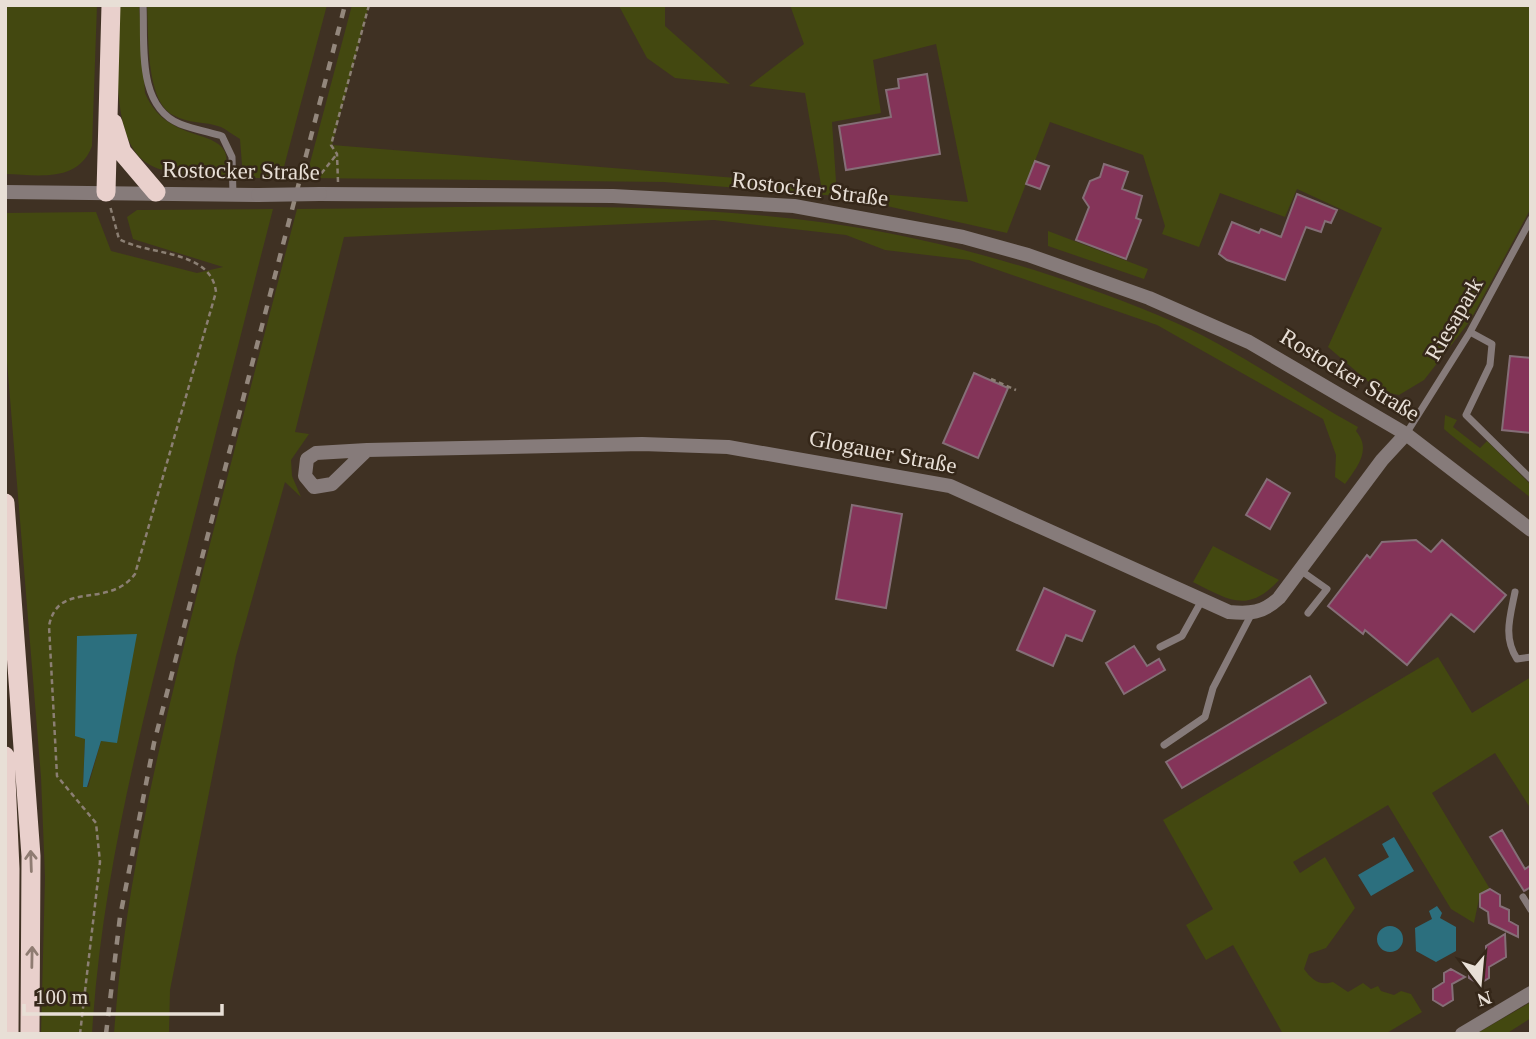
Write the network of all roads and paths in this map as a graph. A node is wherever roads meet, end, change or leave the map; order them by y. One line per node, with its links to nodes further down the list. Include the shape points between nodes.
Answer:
1 (143, 5): 11 (lane, via 148,80 157,107 179,124 222,136 232,157)
2 (369, 5): 5 (path, via 331,145)
3 (109, 11): 4 (highway)
4 (108, 109): 9 (highway); 10 (highway, via 122,152)
5 (337, 154): 6 (path); 7 (path)
6 (338, 182)
7 (318, 187): 11 (street, Rostocker Straße, bridge); 16 (street, Rostocker Straße, via 713,200 841,213 963,237 1079,272 1210,324 1250,342)
8 (11, 192): 9 (street, Rostocker Straße)
9 (106, 192): 10 (street, Rostocker Straße); 35 (path, via 120,239 133,247 201,264 213,277 216,292 135,574 114,592 64,600 53,612 49,626 57,776 96,823 100,862)
10 (156, 192): 11 (street, Rostocker Straße)
11 (233, 194)
12 (1531, 219): 13 (lane, Riesapark)
13 (1471, 332): 16 (lane, Riesapark); 18 (lane, via 1492,344 1490,365 1466,415)
14 (991, 379): 15 (path)
15 (1016, 390)
16 (1406, 434): 20 (street, Rostocker Straße); 21 (street)
17 (367, 450): 23 (street, Glogauer Straße, via 707,445 925,480 976,495)
18 (1531, 480)
19 (5, 503): 34 (highway, one-way to 19, via 31,856)
20 (1531, 530)
21 (1300, 570): 24 (street, via 1274,603); 25 (lane, via 1327,589)
22 (1515, 592): 27 (lane, via 1507,633 1509,648 1517,659)
23 (1202, 599): 24 (street, Glogauer Straße, via 1228,612); 26 (lane, via 1182,636)
24 (1252, 613): 28 (lane, via 1213,688 1205,717)
25 (1308, 613)
26 (1160, 648)
27 (1531, 657)
28 (1164, 745)
29 (5, 756): 33 (highway)
30 (1523, 897): 31 (lane)
31 (1531, 910)
32 (1531, 993): 36 (street)
33 (9, 1034)
34 (30, 1034)
35 (80, 1034)
36 (1462, 1034)

